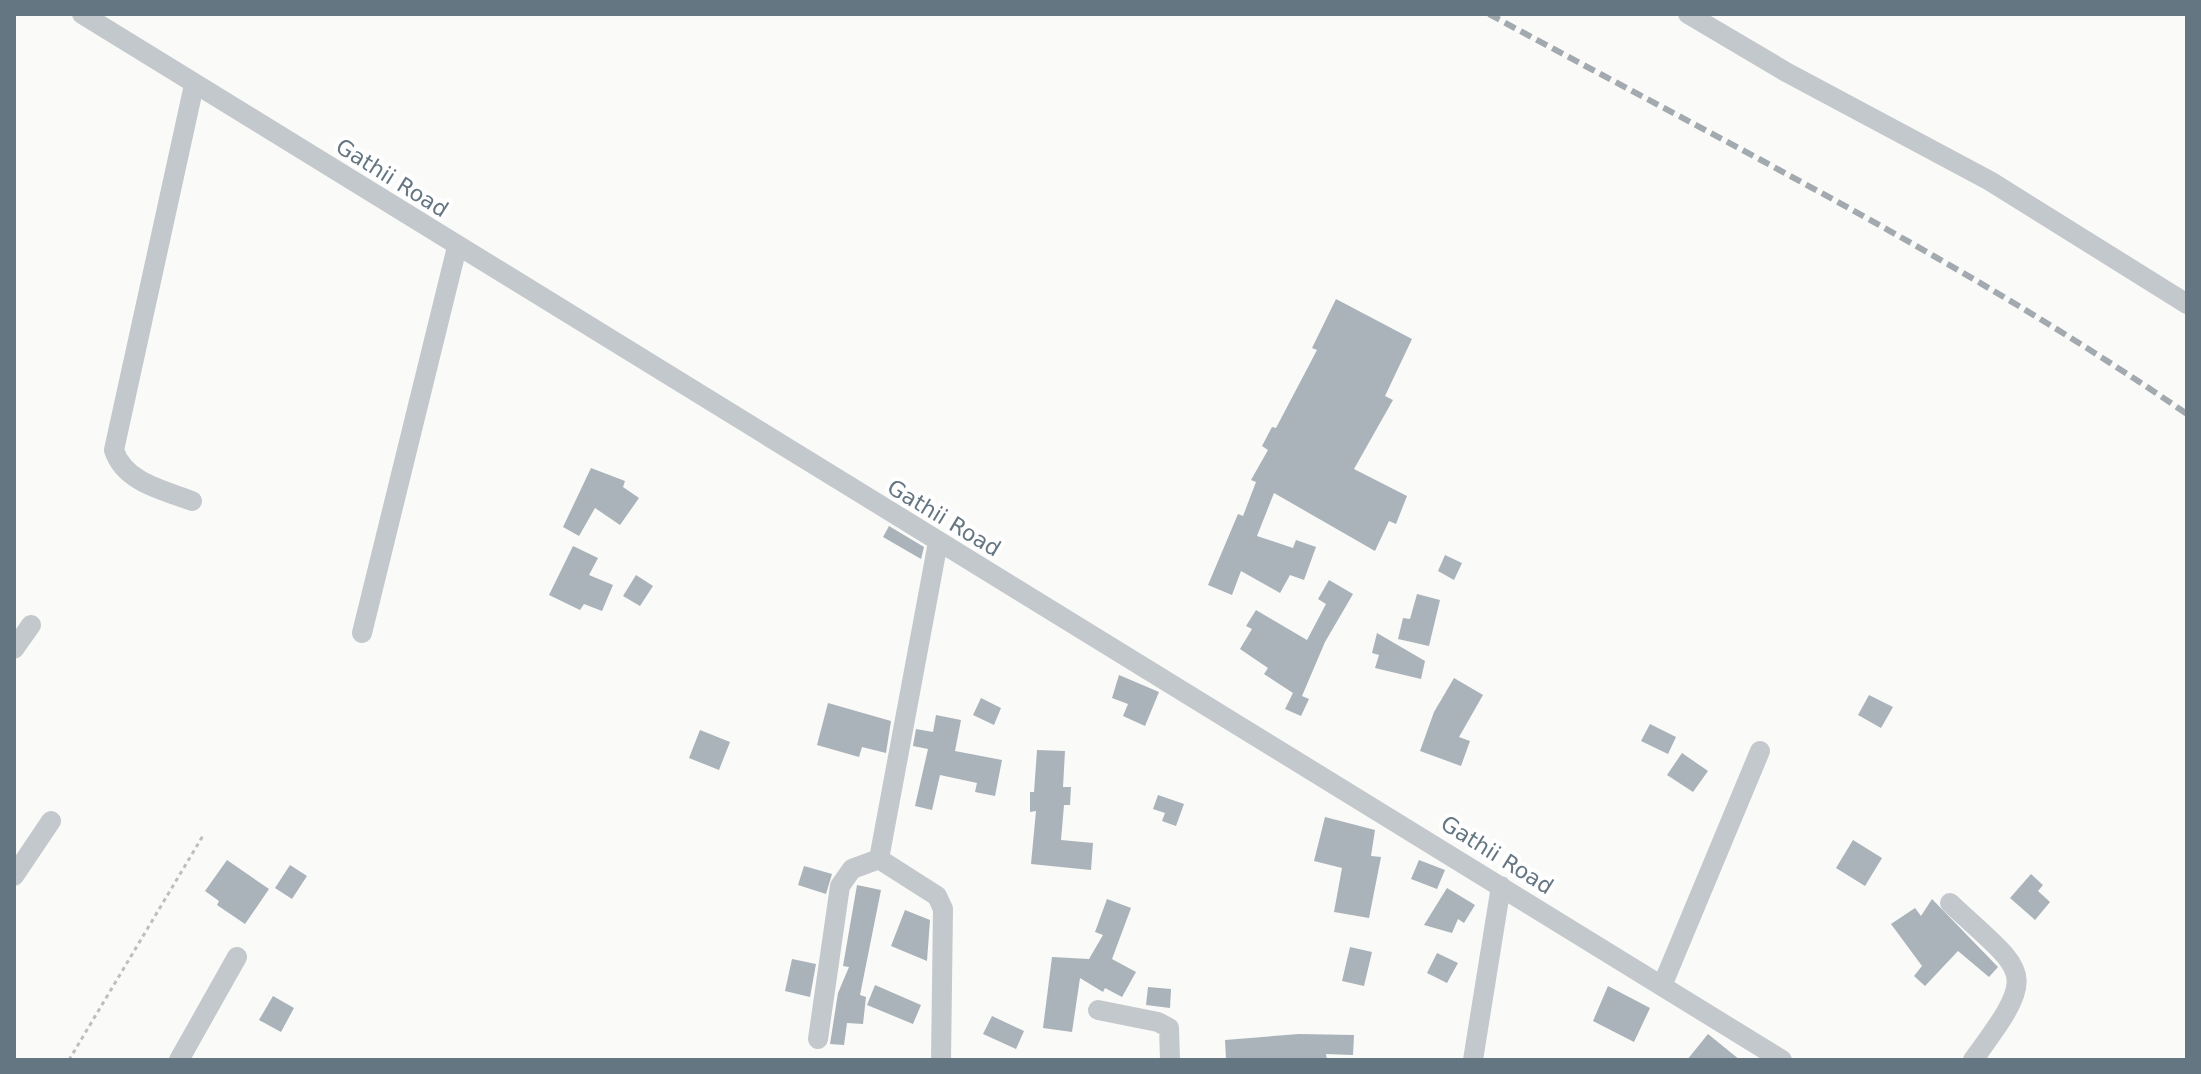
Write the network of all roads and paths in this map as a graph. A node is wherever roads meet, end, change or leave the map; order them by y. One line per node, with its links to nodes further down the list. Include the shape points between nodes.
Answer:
1 (82, 14): 3 (street, Gathii Road)
2 (1688, 14): 5 (street, via 1990,181)
3 (194, 85): 4 (street, Gathii Road); 6 (street, via 114,450 128,473)
4 (457, 247): 7 (street, Gathii Road); 9 (street)
5 (2187, 304)
6 (192, 501)
7 (938, 542): 14 (street); 16 (street, Gathii Road)
8 (31, 625): 10 (street)
9 (362, 633)
10 (14, 649)
11 (1760, 751): 19 (street)
12 (51, 821): 15 (street)
13 (204, 834): 22 (path)
14 (879, 859): 21 (street, via 852,869 840,886); 24 (street, via 937,896 943,909)
15 (14, 876)
16 (1501, 886): 19 (street, Gathii Road); 26 (street)
17 (1950, 903): 28 (street, via 2019,975 2011,1008)
18 (237, 957): 23 (street)
19 (1662, 986): 27 (street, Gathii Road)
20 (1098, 1010): 25 (street, via 1169,1028)
21 (818, 1039)
22 (69, 1060)
23 (179, 1060)
24 (941, 1060)
25 (1170, 1060)
26 (1473, 1060)
27 (1782, 1060)
28 (1973, 1060)

